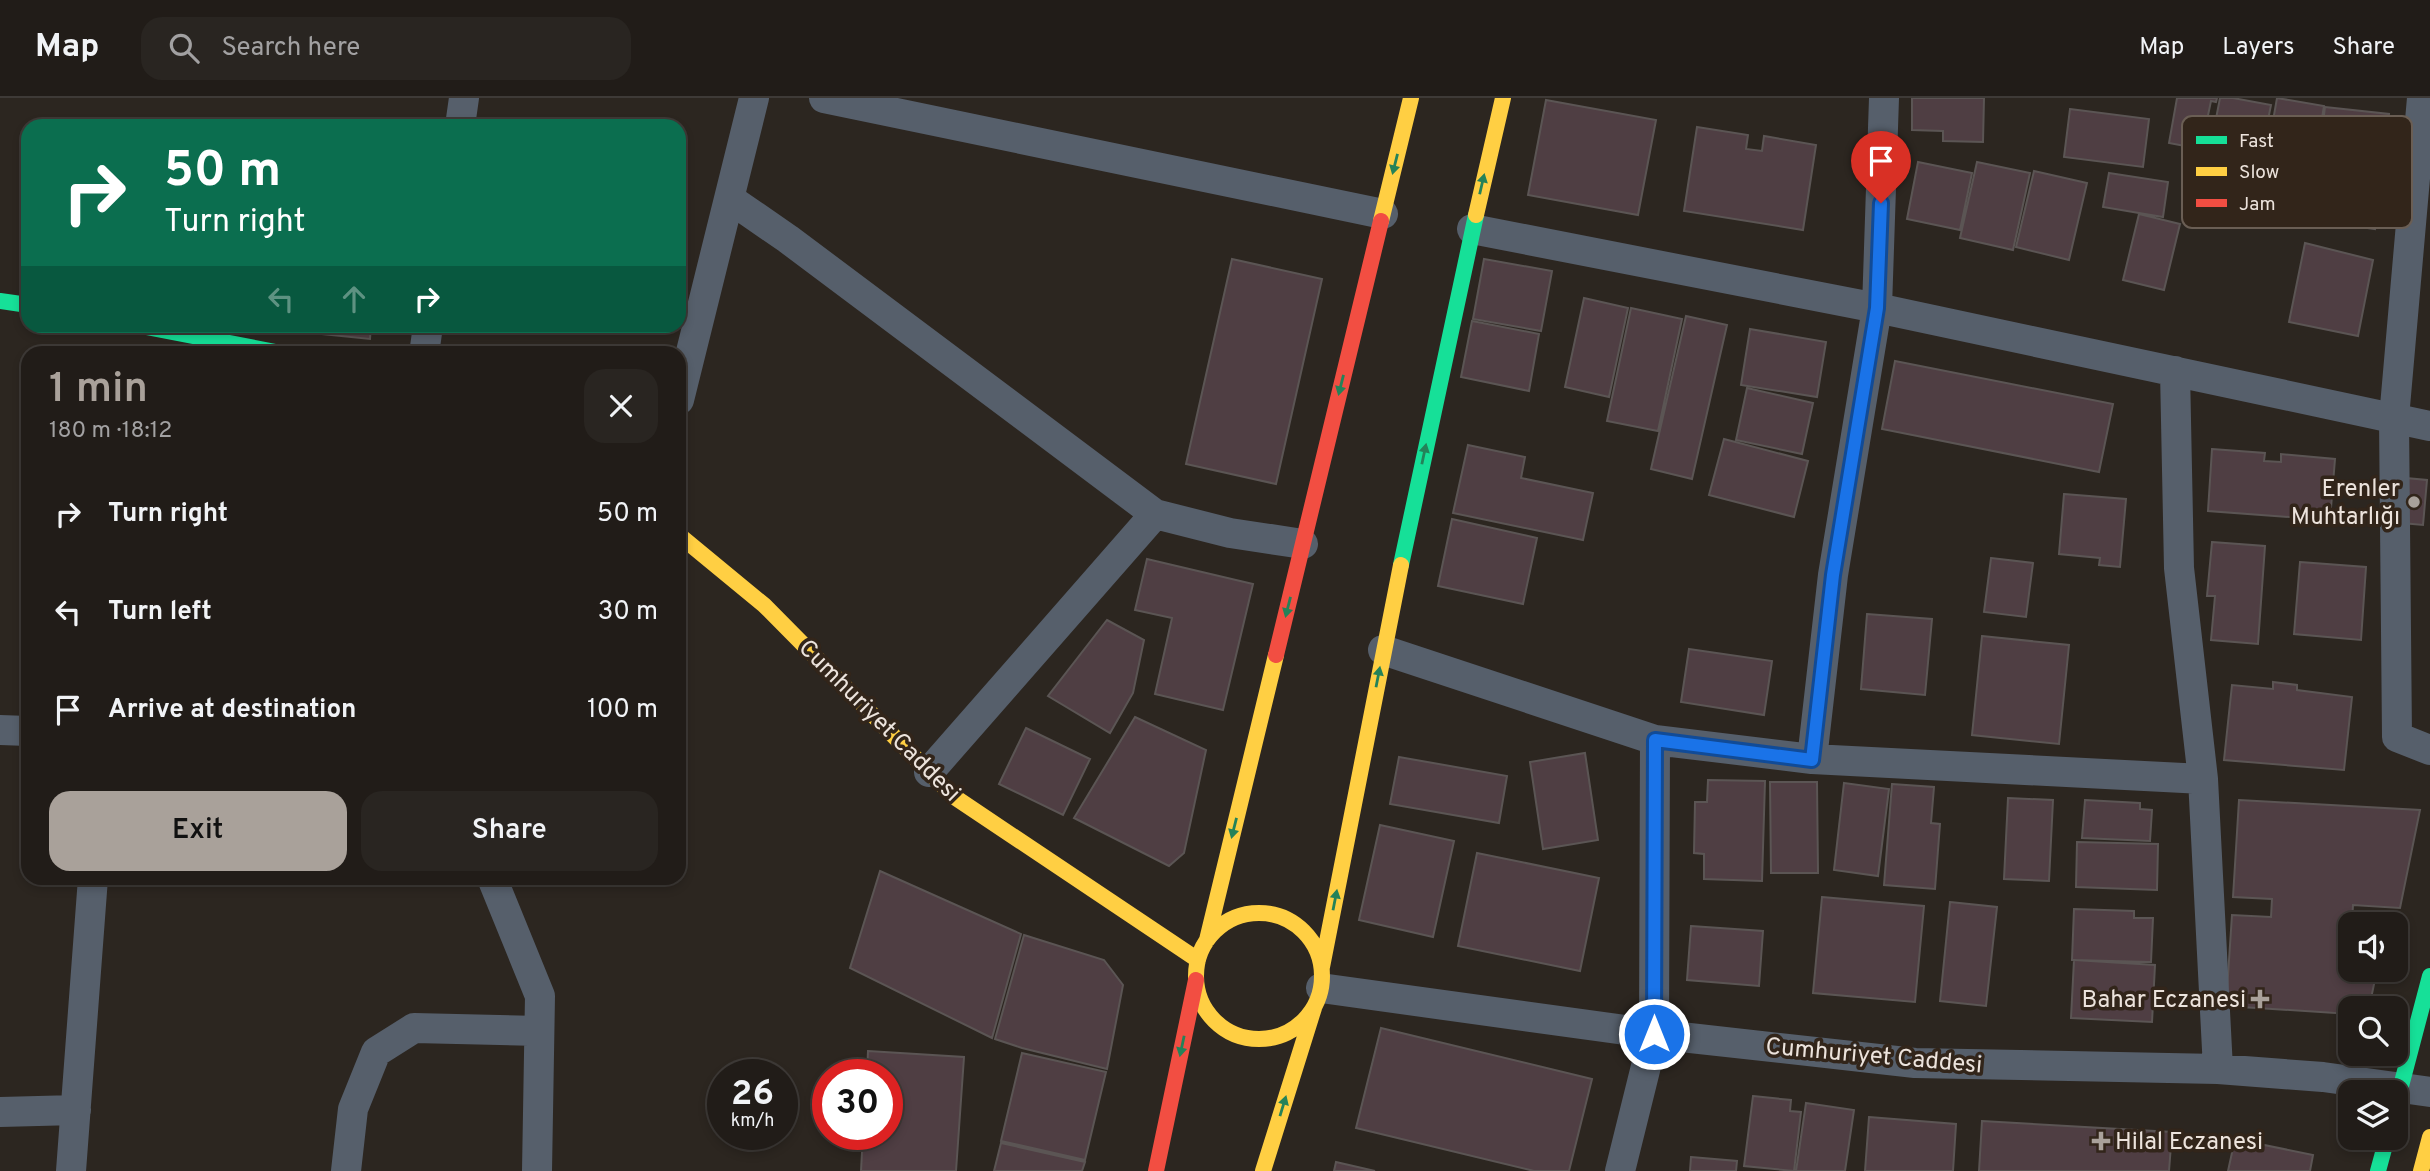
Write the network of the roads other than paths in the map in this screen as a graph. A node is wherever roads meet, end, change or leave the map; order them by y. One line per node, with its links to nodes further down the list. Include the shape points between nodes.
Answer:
1 (754, 98): 7 (street)
2 (824, 98): 8 (street)
3 (1411, 98): 8 (street, one-way to 8)
4 (1503, 98): 11 (street, one-way to 4)
5 (1884, 98): 14 (street)
6 (2423, 98): 9 (street)
7 (730, 199): 19 (street); 22 (street)
8 (1383, 214): 24 (street, one-way to 24)
9 (2412, 215)
10 (2411, 228): 20 (street)
11 (1472, 229): 14 (street); 25 (street, one-way to 11)
12 (0, 301): 13 (street)
13 (21, 304)
14 (1877, 308): 18 (street); 30 (street, via 1833,575)
15 (155, 333): 16 (street)
16 (176, 343): 17 (street)
17 (206, 346)
18 (2175, 371): 20 (street); 32 (street, via 2179,568)
19 (686, 372)
20 (2393, 418): 21 (street); 29 (street, via 2397,737)
21 (2430, 426)
22 (1155, 514): 24 (street, via 1230,533); 31 (street)
23 (686, 541): 31 (street, Cumhuriyet Caddesi, via 764,605)
24 (1303, 544): 35 (street, one-way to 35)
25 (1383, 650): 28 (street); 39 (street, one-way to 25)
26 (0, 730): 27 (street)
27 (21, 731)
28 (1655, 740): 30 (street); 41 (street)
29 (2430, 750)
30 (1812, 760): 32 (street)
31 (929, 772): 36 (street, Cumhuriyet Caddesi, via 953,796)
32 (2203, 779): 42 (street)
33 (92, 885): 47 (street)
34 (495, 885): 40 (street, via 540,996)
35 (1207, 940): 36 (street); 39 (street, via 1222,924 1241,915 1263,913 1284,918 1302,929 1315,947)
36 (1198, 960): 38 (street)
37 (2430, 976): 43 (street)
38 (1196, 980): 39 (street, via 1200,998 1220,1026 1253,1040 1280,1035 1303,1022); 54 (street, one-way to 54)
39 (1319, 988): 41 (street, Cumhuriyet Caddesi); 55 (street, one-way to 39)
40 (539, 1031): 52 (street, via 414,1028 376,1052 353,1109); 53 (street)
41 (1654, 1034): 42 (street, Cumhuriyet Caddesi, via 1915,1063); 56 (street)
42 (2218, 1069): 44 (street, Cumhuriyet Caddesi)
43 (2402, 1080)
44 (2338, 1081)
45 (2430, 1093): 46 (street, Cumhuriyet Caddesi)
46 (2408, 1095)
47 (76, 1110): 48 (street); 51 (street)
48 (0, 1112)
49 (2430, 1137): 58 (street)
50 (2384, 1150): 57 (street)
51 (71, 1171)
52 (346, 1171)
53 (537, 1171)
54 (1156, 1171)
55 (1263, 1171)
56 (1620, 1171)
57 (2378, 1171)
58 (2421, 1171)

